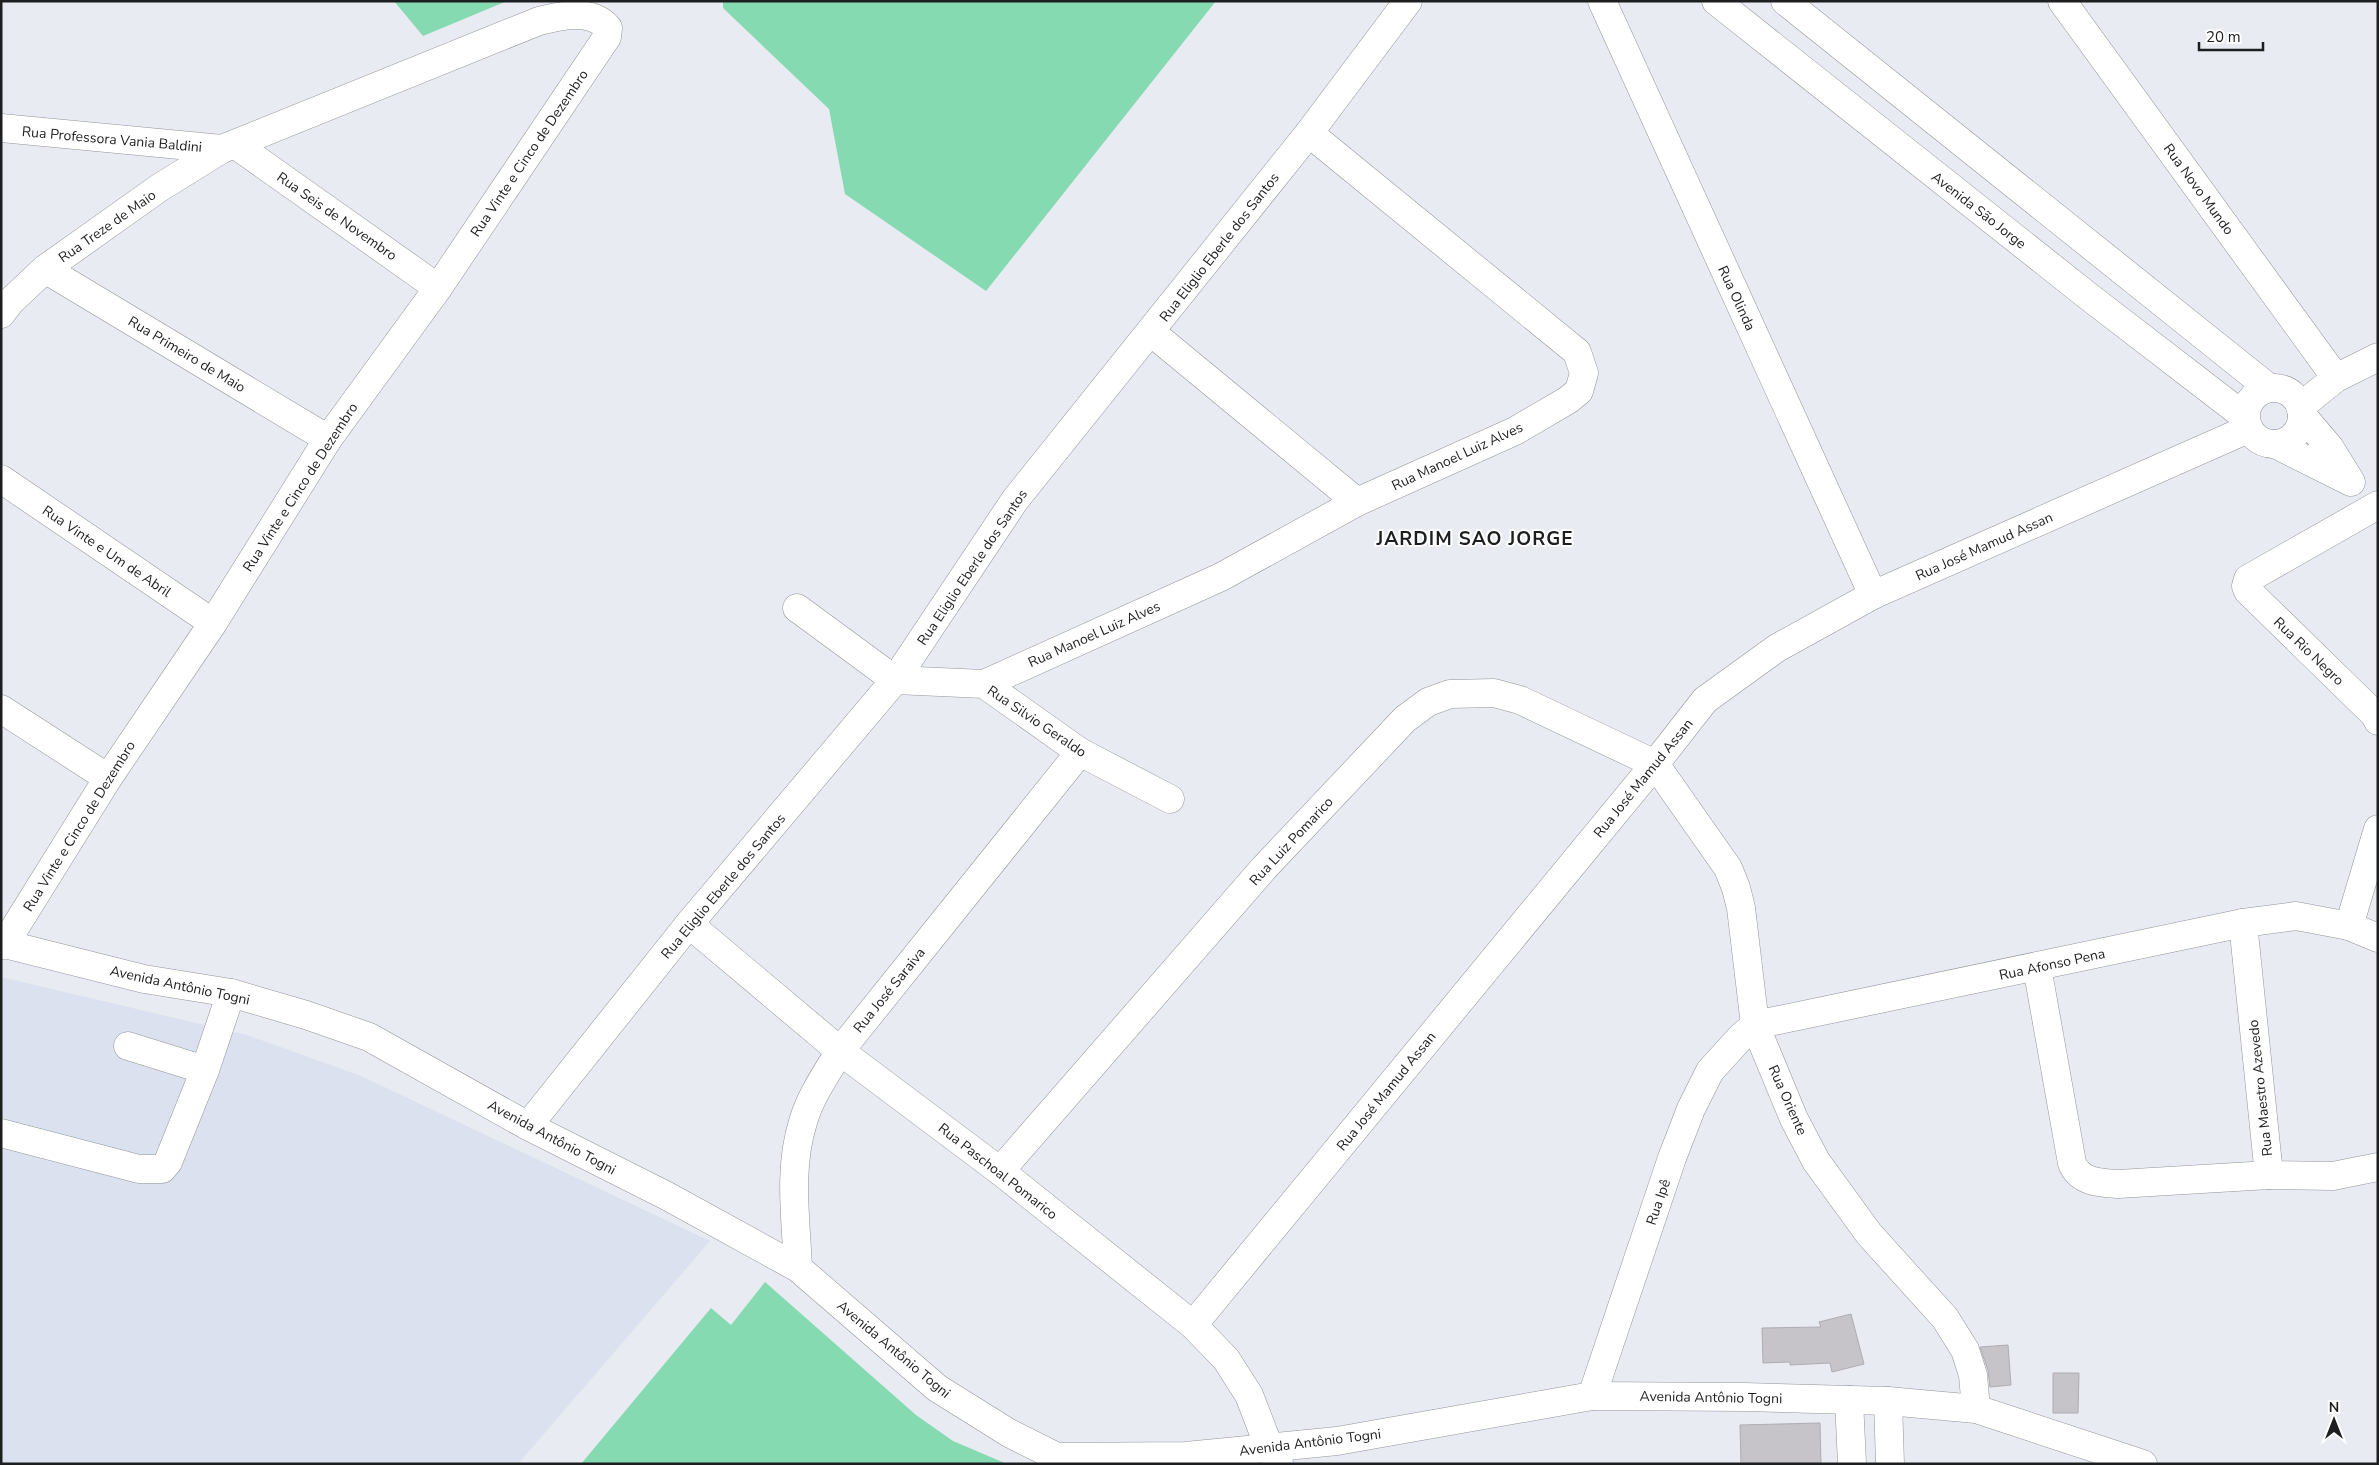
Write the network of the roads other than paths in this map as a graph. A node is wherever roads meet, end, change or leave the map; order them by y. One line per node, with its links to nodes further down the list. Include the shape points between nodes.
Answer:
1 (1408, 1): 8 (street, Rua Eliglio Eberle dos Santos)
2 (1602, 1): 25 (street, Rua Olinda)
3 (1716, 1): 18 (street, Avenida São Jorge)
4 (1785, 1): 16 (street)
5 (2062, 1): 15 (street, Rua Novo Mundo)
6 (607, 37): 9 (street, Rua Treze de Maio, via 608,28 592,17 560,16 539,21); 11 (street, Rua Vinte e Cinco de Dezembro)
7 (1, 128): 9 (street, Rua Professora Vania Baldini)
8 (1309, 133): 13 (street, Rua Eliglio Eberle dos Santos); 23 (street, Rua Manoel Luiz Alves, via 1577,352 1584,373 1579,391 1515,431)
9 (229, 147): 10 (street, Rua Treze de Maio, via 159,188); 11 (street, Rua Seis de Novembro)
10 (45, 269): 12 (street, Rua Treze de Maio); 19 (street, Rua Primeiro de Maio)
11 (438, 288): 19 (street, Rua Vinte e Cinco de Dezembro)
12 (1, 314)
13 (1151, 332): 23 (street); 28 (street, Rua Eliglio Eberle dos Santos, via 1015,500)
14 (2378, 357): 15 (street)
15 (2336, 378): 17 (street)
16 (2270, 388): 17 (street, via 2292,394); 18 (street, via 2253,396 2248,403)
17 (2301, 411): 20 (street, via 2297,432); 22 (street)
18 (2246, 423): 20 (street, Avenida São Jorge, via 2260,440); 25 (street, Rua José Mamud Assan)
19 (328, 440): 27 (street, Rua Vinte e Cinco de Dezembro)
20 (2275, 444): 22 (street, Avenida São Jorge)
21 (1, 479): 27 (street, Rua Vinte e Um de Abril)
22 (2351, 482): 24 (street)
23 (1357, 502): 29 (street, Rua Manoel Luiz Alves, via 1221,577)
24 (2375, 508): 31 (street, Rua Rio Negro, via 2248,579 2246,586)
25 (1873, 595): 33 (street, Rua José Mamud Assan, via 1777,648 1740,673 1706,700)
26 (797, 608): 28 (street)
27 (213, 623): 34 (street, Rua Vinte e Cinco de Dezembro)
28 (895, 680): 29 (street, Rua Silvio Geraldo); 38 (street, Rua Eliglio Eberle dos Santos)
29 (984, 684): 32 (street, Rua Silvio Geraldo)
30 (1, 709): 34 (street)
31 (2378, 721)
32 (1080, 752): 35 (street, Rua Silvio Geraldo); 46 (street, Rua José Saraiva)
33 (1655, 764): 44 (street, Rua Oriente, via 1728,868 1736,888); 51 (street, Rua Luiz Pomarico, via 1520,700 1494,693 1468,692 1428,702 1406,719 1264,868); 54 (street, Rua José Mamud Assan)
34 (108, 778): 41 (street, Rua Vinte e Cinco de Dezembro)
35 (1170, 799)
36 (2378, 829): 39 (street)
37 (2243, 922): 39 (street, Rua Afonso Pena, via 2296,916); 42 (street, Rua Afonso Pena); 52 (street, Rua Maestro Azevedo)
38 (689, 924): 46 (street, Rua Paschoal Pomarico); 48 (street, Rua Eliglio Eberle dos Santos)
39 (2349, 926): 40 (street, Rua Afonso Pena)
40 (2378, 938)
41 (3, 944): 43 (street, Avenida Antônio Togni, via 144,979)
42 (2037, 967): 44 (street, Rua Afonso Pena); 52 (street, via 2072,1163 2081,1176 2096,1183 2118,1184)
43 (231, 993): 47 (street); 48 (street, Avenida Antônio Togni, via 369,1037)
44 (1755, 1025): 55 (street, Rua Ipê, via 1710,1071 1691,1109); 58 (street, Rua Oriente, via 1794,1119 1816,1161 1870,1234 1945,1318 1965,1350 1973,1376)
45 (128, 1046): 47 (street)
46 (840, 1051): 51 (street, Rua Paschoal Pomarico); 53 (street, Rua José Saraiva, via 815,1091 797,1146 794,1173)
47 (204, 1070): 49 (street, via 168,1162 158,1170 139,1169)
48 (528, 1126): 53 (street, Avenida Antônio Togni, via 667,1196)
49 (1, 1133)
50 (2378, 1167): 52 (street, Rua Maestro Azevedo, via 2333,1176)
51 (1000, 1170): 54 (street, Rua Paschoal Pomarico)
52 (2269, 1175)
53 (798, 1268): 60 (street, Avenida Antônio Togni, via 937,1388)
54 (1193, 1325): 59 (street, Rua Paschoal Pomarico, via 1226,1359 1249,1395)
55 (1592, 1396): 56 (street, Avenida Antônio Togni); 59 (street, Avenida Antônio Togni, via 1337,1441)
56 (1849, 1400): 57 (street, Avenida Antônio Togni); 61 (street)
57 (1888, 1401): 58 (street, Avenida Antônio Togni); 62 (street)
58 (1976, 1409): 63 (street, Avenida Antônio Togni)
59 (1274, 1456): 60 (street, Avenida Antônio Togni)
60 (1054, 1460)
61 (1852, 1464)
62 (1890, 1464)
63 (2143, 1464)

